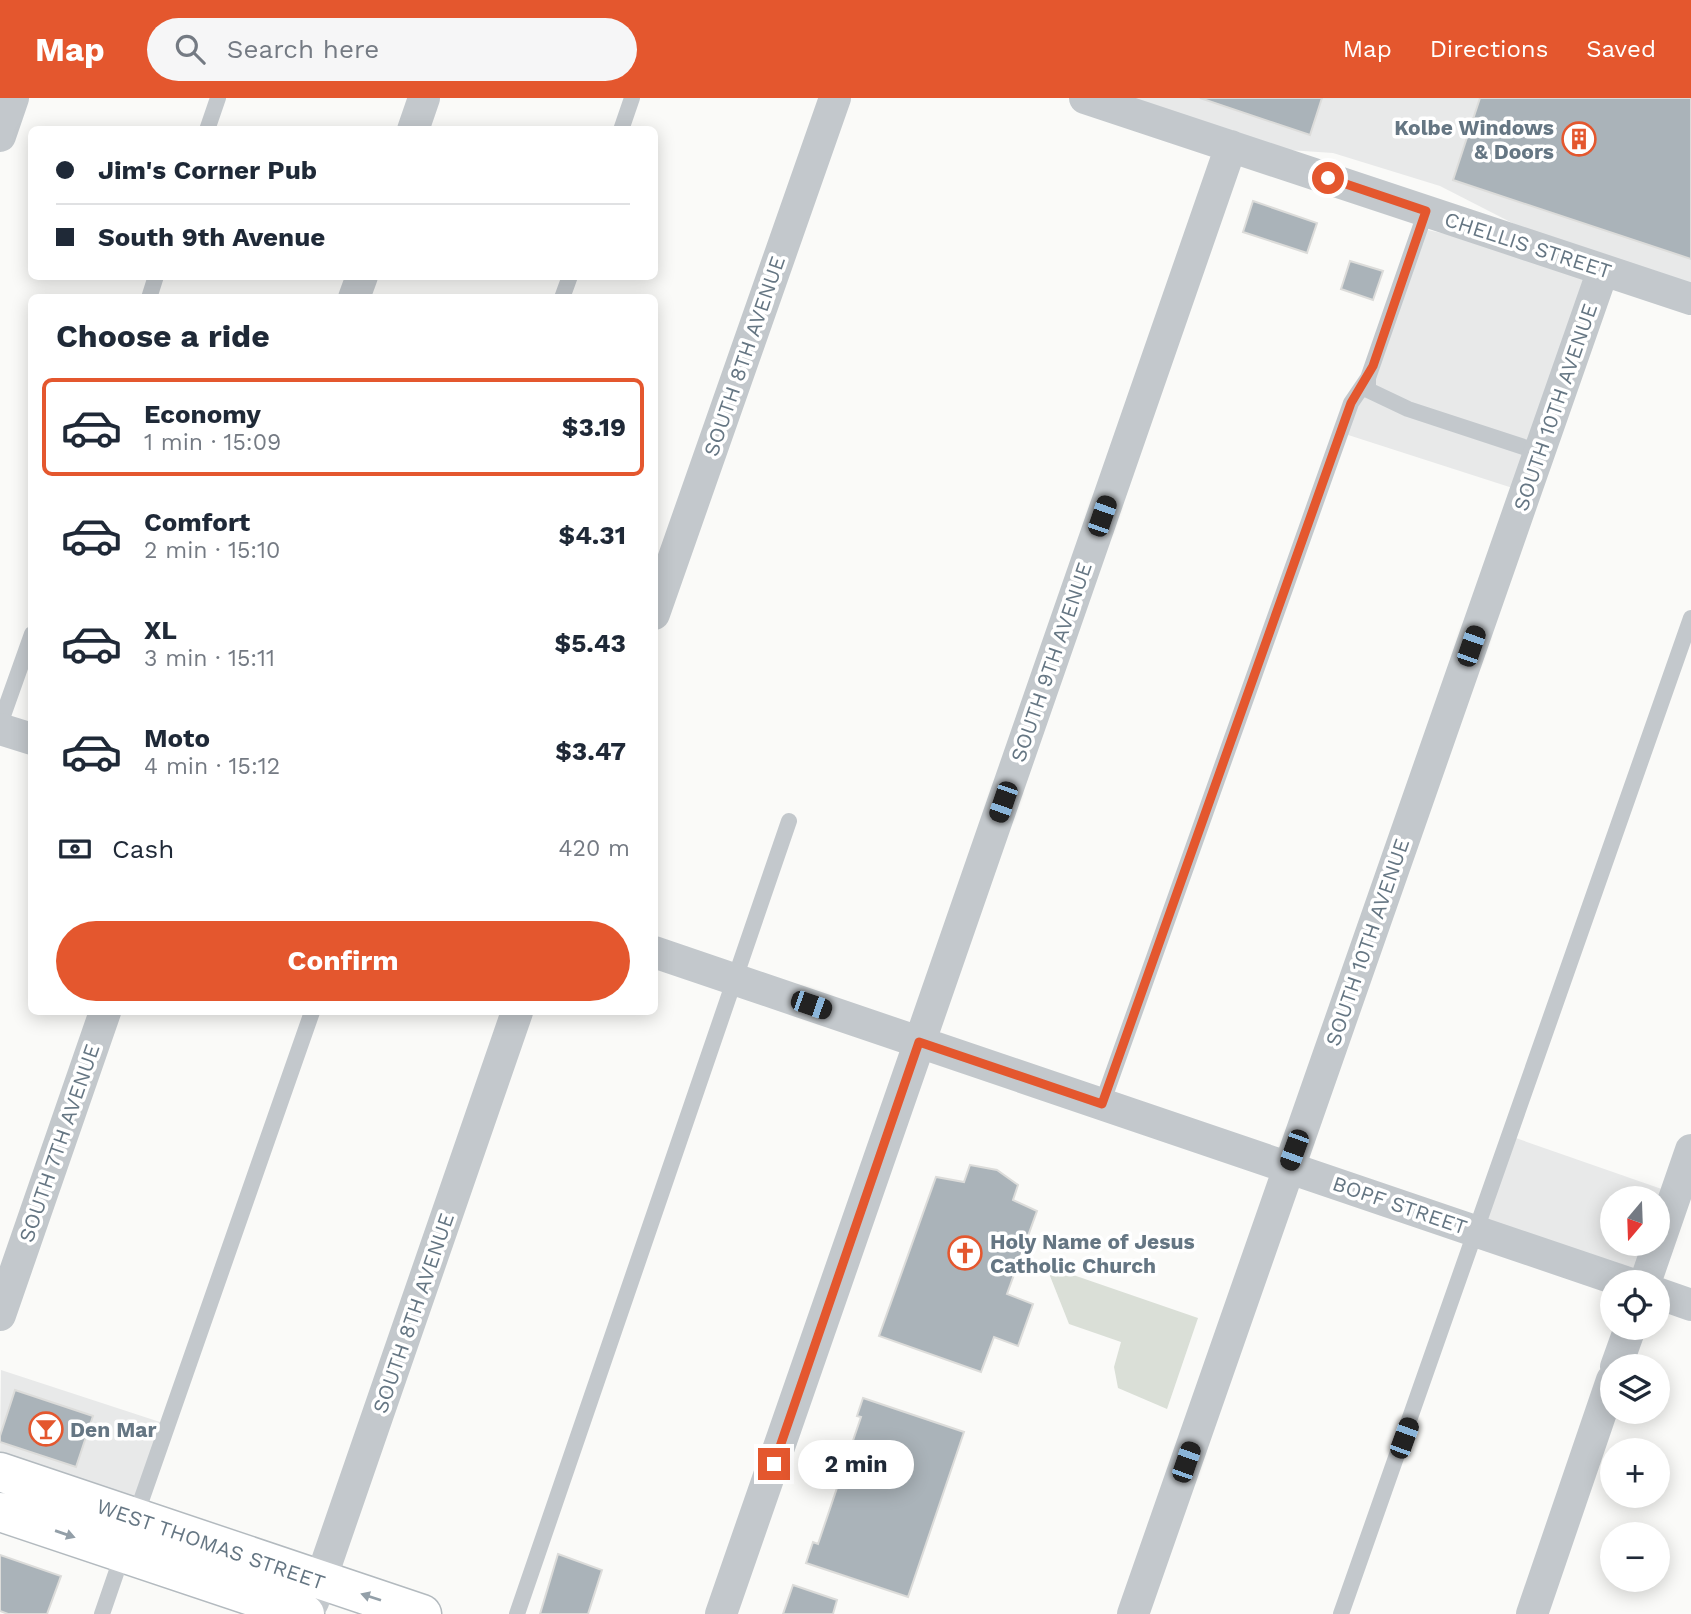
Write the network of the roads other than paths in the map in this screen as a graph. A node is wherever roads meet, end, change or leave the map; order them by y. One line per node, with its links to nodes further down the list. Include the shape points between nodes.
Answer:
1 (13, 98): 10 (street)
2 (218, 98): 7 (lane)
3 (424, 98): 8 (street)
4 (632, 98): 9 (lane)
5 (835, 98): 17 (street, SOUTH 8TH AVENUE)
6 (1086, 98): 11 (street, CHELLIS STREET)
7 (208, 126)
8 (414, 126)
9 (622, 126)
10 (0, 135)
11 (1231, 146): 12 (street, CHELLIS STREET); 28 (street, SOUTH 9TH AVENUE)
12 (1426, 211): 13 (street, CHELLIS STREET); 15 (lane)
13 (1603, 270): 14 (street, CHELLIS STREET); 16 (street, SOUTH 10TH AVENUE)
14 (1691, 299)
15 (1368, 378): 16 (lane, via 1368,390 1408,409); 29 (lane, via 1351,403)
16 (1539, 452): 31 (street, SOUTH 10TH AVENUE)
17 (658, 603)
18 (1691, 618): 32 (lane)
19 (28, 646): 20 (lane)
20 (0, 726): 21 (street)
21 (28, 737)
22 (789, 821): 24 (lane)
23 (658, 953): 24 (street, BOPF STREET)
24 (734, 979): 28 (street, BOPF STREET); 45 (lane)
25 (104, 1015): 37 (street, SOUTH 7TH AVENUE)
26 (311, 1015): 41 (lane)
27 (516, 1015): 42 (street, SOUTH 8TH AVENUE)
28 (919, 1042): 29 (street, BOPF STREET); 46 (street, SOUTH 9TH AVENUE)
29 (1102, 1104): 31 (street, BOPF STREET)
30 (1691, 1150): 33 (street)
31 (1288, 1167): 32 (street, BOPF STREET); 47 (street, SOUTH 10TH AVENUE)
32 (1477, 1231): 34 (street, BOPF STREET); 48 (lane)
33 (1649, 1270)
34 (1600, 1273)
35 (1670, 1297): 36 (street)
36 (1691, 1304)
37 (0, 1315)
38 (1600, 1415): 49 (street)
39 (0, 1472): 41 (main road, WEST THOMAS STREET)
40 (0, 1512): 41 (main road, WEST THOMAS STREET, one-way to 41)
41 (129, 1536): 42 (main road, WEST THOMAS STREET); 43 (lane)
42 (311, 1603): 44 (main road, WEST THOMAS STREET, one-way to 42)
43 (102, 1614)
44 (422, 1614)
45 (517, 1614)
46 (721, 1614)
47 (1133, 1614)
48 (1341, 1614)
49 (1532, 1614)

